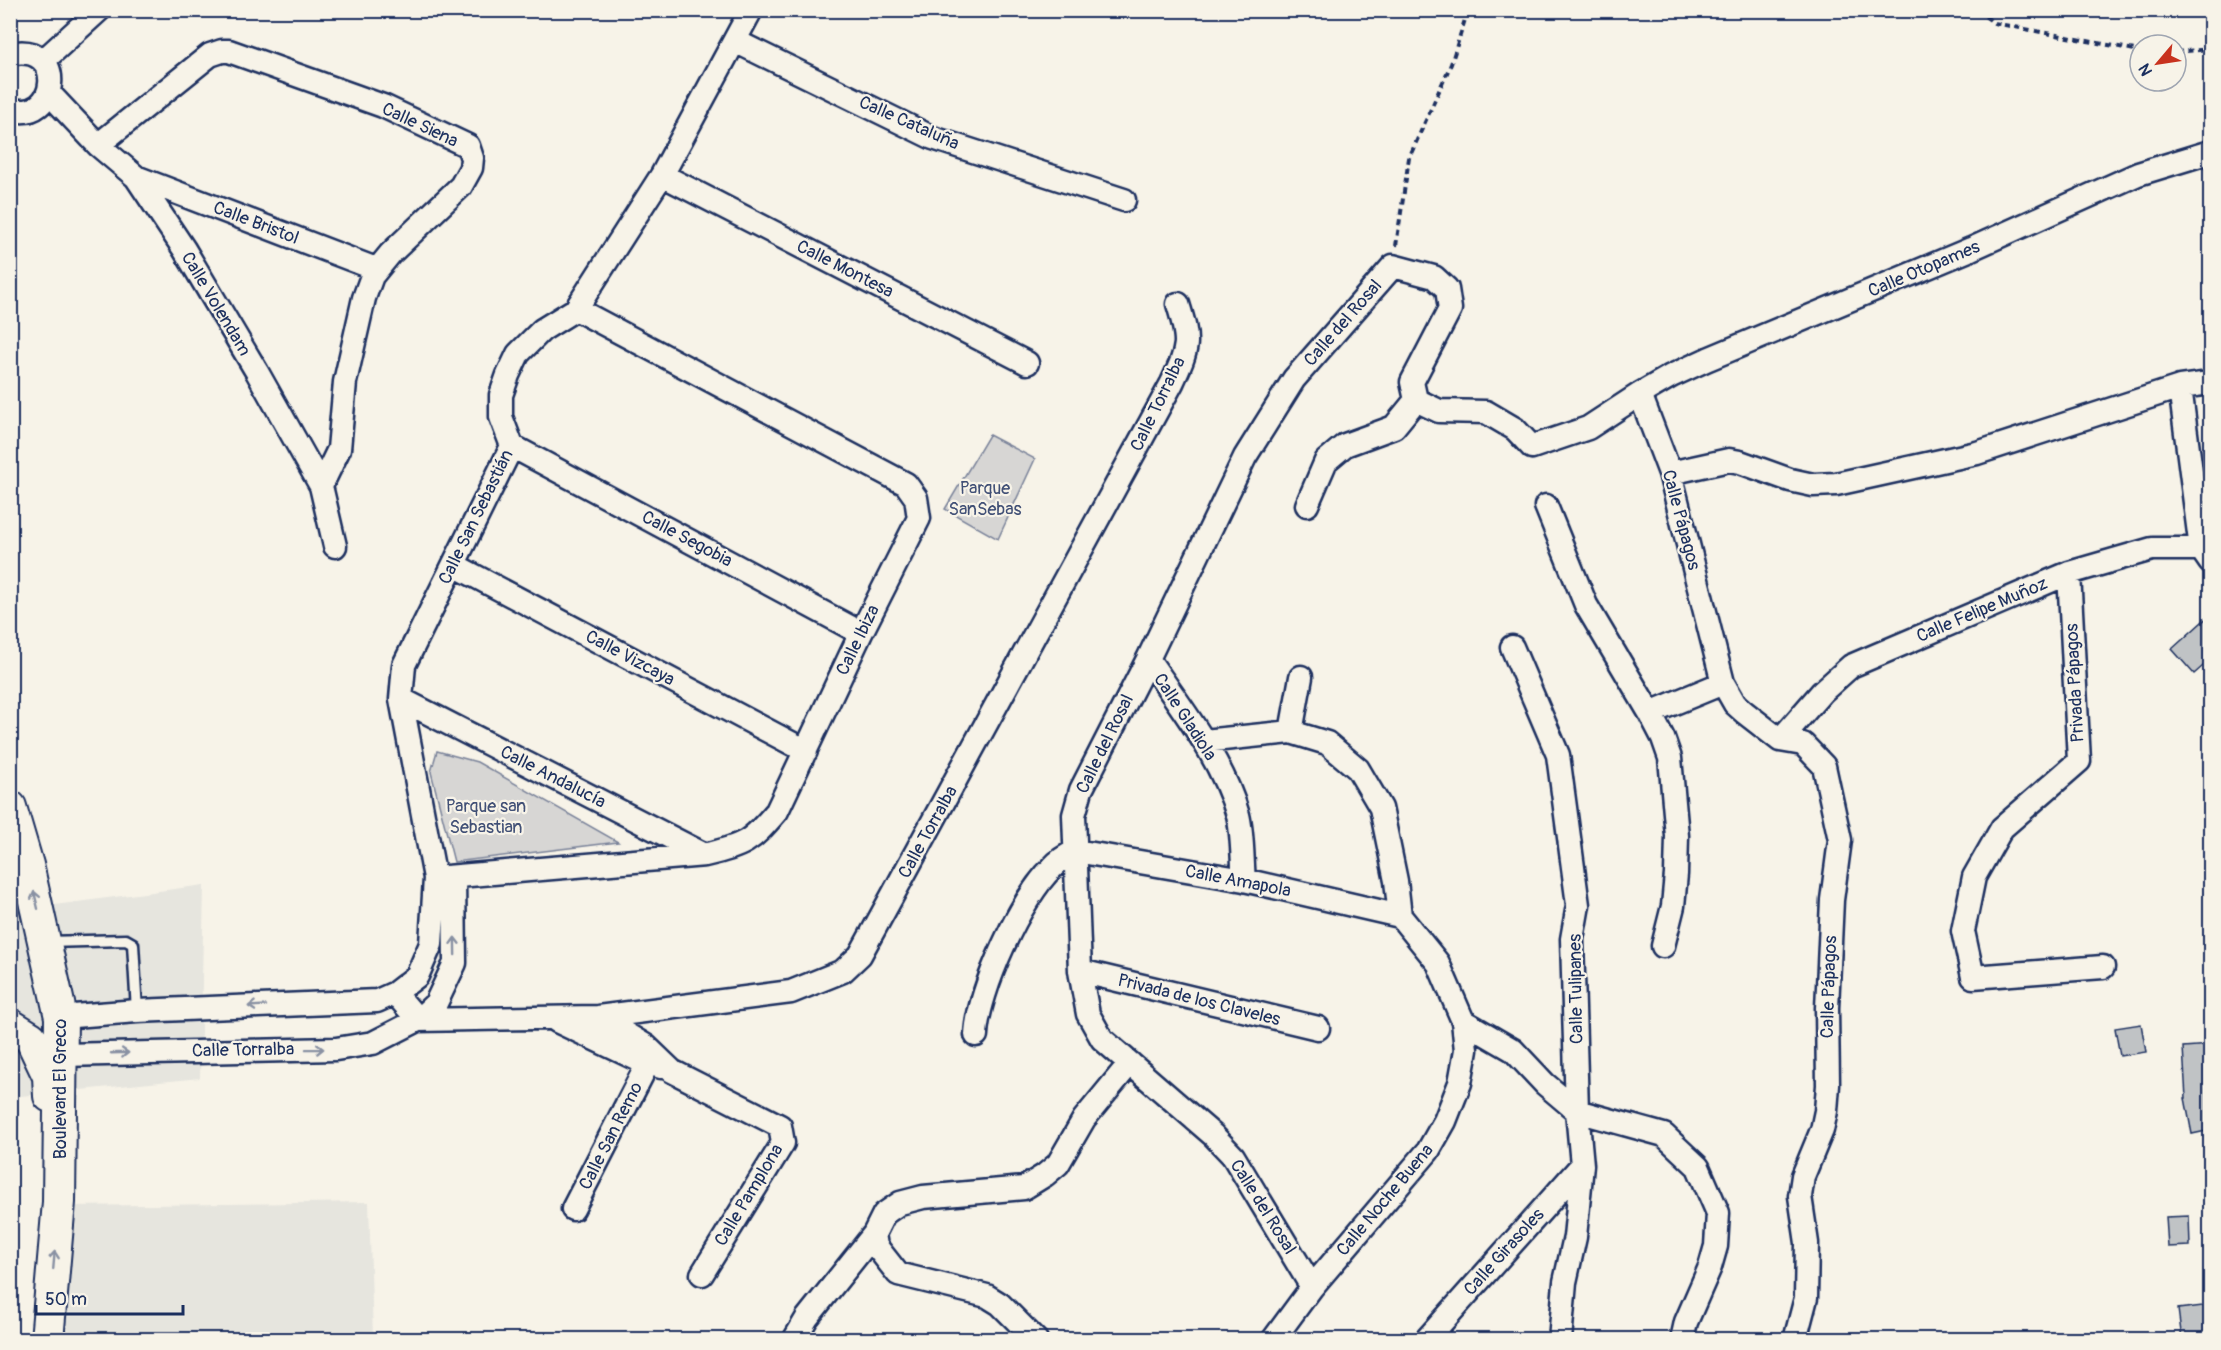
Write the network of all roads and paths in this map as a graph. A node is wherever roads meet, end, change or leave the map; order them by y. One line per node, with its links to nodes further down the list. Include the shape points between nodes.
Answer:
1 (99, 10): 10 (street)
2 (751, 10): 5 (street, Calle San Sebastián)
3 (1468, 10): 18 (path, via 1451,64 1409,158)
4 (1977, 10): 6 (path, via 1994,23)
5 (735, 41): 15 (street, Calle San Sebastián); 17 (street, Calle Cataluña, via 933,138)
6 (2128, 49)
7 (2211, 50): 8 (path)
8 (2188, 51)
9 (10, 54): 10 (street, via 33,54)
10 (43, 61): 11 (street, via 49,70)
11 (49, 93): 12 (street, via 33,108); 13 (street, Calle Volendam)
12 (11, 111)
13 (98, 145): 16 (street, Calle Volendam); 19 (street, Calle Siena, via 210,55 229,51 383,106 468,146 471,168 461,186)
14 (2211, 152): 25 (street, Calle Otopames, via 2138,174 1708,359)
15 (662, 175): 21 (street, Calle San Sebastián); 22 (street, Calle Montesa)
16 (136, 177): 19 (street, Calle Bristol); 29 (street, Calle Volendam, via 184,249)
17 (1124, 200)
18 (1393, 266): 26 (street, via 1434,277 1447,289 1450,309 1412,382); 38 (street, Calle del Rosal, via 1294,379 1245,457)
19 (376, 269): 29 (street, Calle Siena, via 364,298 345,382 339,449)
20 (1178, 304): 60 (street, Calle Torralba, via 1187,335 1184,356 1172,384 860,955 843,971 791,992)
21 (576, 309): 27 (street, Calle San Sebastián, via 542,330 518,354 508,375 501,395 501,417); 36 (street, Calle Ibiza, via 912,490 920,518)
22 (1027, 363)
23 (2211, 383): 24 (street)
24 (2180, 387): 28 (street, via 1977,453 1836,484 1790,480 1729,460); 33 (street)
25 (1640, 394): 26 (street, Calle Otopames, via 1588,429 1532,447 1515,429 1486,412 1439,411); 28 (street, Calle Pápagos)
26 (1416, 400): 30 (street, via 1394,427 1345,445 1326,461)
27 (512, 446): 34 (street, Calle San Sebastián); 36 (street, Calle Segobia)
28 (1670, 474): 40 (street, Calle Pápagos)
29 (321, 486): 32 (street, Calle Volendam)
30 (1308, 505)
31 (1546, 506): 42 (street, via 1586,605)
32 (335, 546)
33 (2206, 555): 35 (street, Calle Felipe Muñoz, via 2152,549)
34 (454, 565): 41 (street, Calle San Sebastián, via 404,665); 46 (street, Calle Vizcaya)
35 (2069, 573): 44 (street, Calle Felipe Muñoz, via 1851,666); 55 (street, Privada Pápagos, via 2079,761 2002,828 1974,877 1963,931 1973,977)
36 (861, 633): 46 (street, Calle Ibiza)
37 (1512, 647): 71 (street, Calle Tulipanes, via 1558,755 1578,905 1572,939)
38 (1148, 659): 45 (street, Calle Gladiola); 48 (street, Calle del Rosal, via 1081,790 1074,815)
39 (1301, 677): 43 (street)
40 (1723, 683): 42 (street); 44 (street, Calle Pápagos, via 1735,704)
41 (401, 699): 49 (street, Calle Andalucía); 50 (street, Calle San Sebastián)
42 (1650, 713): 54 (street, via 1670,758 1677,836 1673,906)
43 (1291, 732): 45 (street); 52 (street, via 1327,743 1358,769 1381,808)
44 (1780, 740): 85 (street, Calle Pápagos, via 1803,744 1824,766 1840,840 1832,900 1826,1111 1800,1196 1807,1243 1806,1298)
45 (1204, 741): 51 (street, Calle Gladiola, via 1238,817)
46 (806, 751): 49 (street, Calle Ibiza, via 777,811 757,835 738,846)
47 (10, 807): 53 (main road, Boulevard El Greco, one-way to 47)
48 (1076, 851): 51 (street, Calle Amapola); 56 (street, Calle del Rosal); 65 (street, via 1052,867 1021,913 988,978)
49 (705, 855): 50 (street, Calle Ibiza)
50 (444, 878): 57 (street, via 431,944 417,976); 62 (street, Calle Torralba, one-way to 50, via 436,1003 455,963)
51 (1244, 880): 52 (street, Calle Amapola)
52 (1400, 916): 63 (street, Calle Noche Buena, via 1438,963)
53 (45, 942): 58 (lane, via 130,942 135,948); 59 (main road, Boulevard El Greco); 66 (main road, via 39,1008)
54 (1662, 945)
55 (2103, 967)
56 (1080, 971): 64 (street, Privada de los Claveles); 69 (street, Calle del Rosal, via 1088,1014 1102,1039)
57 (395, 993): 58 (street, one-way to 58, via 377,1001); 62 (street)
58 (137, 1011): 59 (street)
59 (61, 1017): 67 (main road, Boulevard El Greco)
60 (597, 1017): 61 (street, Calle Torralba); 70 (street, Calle Pamplona, via 646,1046)
61 (553, 1019): 62 (street, Calle Torralba); 68 (street, Calle Pamplona)
62 (418, 1020): 67 (street, Calle Torralba, one-way to 62, via 336,1049 373,1043)
63 (1463, 1020): 71 (street, via 1513,1050); 77 (street, Calle Noche Buena, via 1466,1050 1460,1083 1445,1121 1428,1151)
64 (1318, 1028)
65 (976, 1035)
66 (17, 1038): 73 (main road, via 49,1076)
67 (62, 1055): 73 (main road, Boulevard El Greco)
68 (648, 1063): 70 (street, Calle Pamplona); 74 (street, Calle San Remo)
69 (1130, 1064): 75 (street, via 1084,1119 1058,1164 1045,1175 1024,1188 923,1197 900,1203 884,1214); 77 (street, Calle del Rosal, via 1233,1156)
70 (672, 1071): 76 (street, Calle Pamplona, via 778,1123 783,1132 783,1143)
71 (1577, 1111): 72 (street, Calle Tulipanes); 84 (street, via 1664,1135 1698,1167 1718,1213 1716,1246)
72 (1582, 1165): 82 (street, Calle Girasoles); 83 (street, Calle Tulipanes)
73 (59, 1202): 78 (main road, Boulevard El Greco, one-way to 73)
74 (573, 1209)
75 (874, 1234): 79 (street); 80 (street, via 876,1246 898,1274 987,1296)
76 (702, 1274)
77 (1312, 1287): 81 (street, Calle Noche Buena)
78 (47, 1340)
79 (794, 1340)
80 (1036, 1340)
81 (1273, 1340)
82 (1426, 1340)
83 (1560, 1340)
84 (1682, 1340)
85 (1795, 1340)

